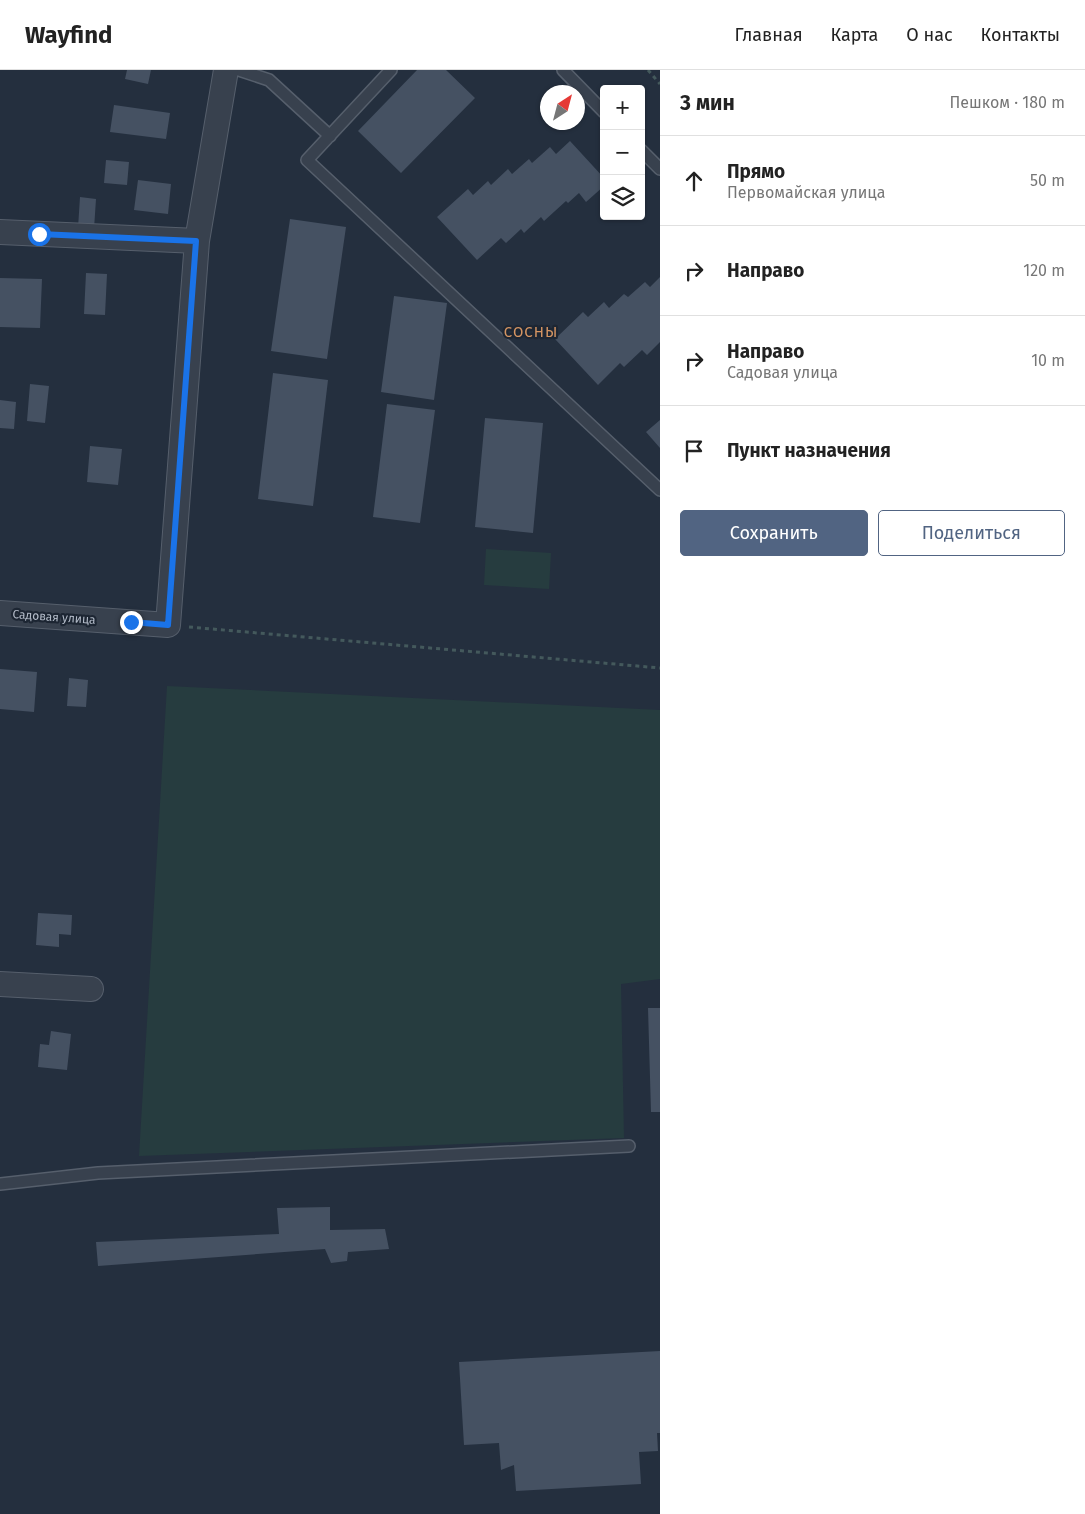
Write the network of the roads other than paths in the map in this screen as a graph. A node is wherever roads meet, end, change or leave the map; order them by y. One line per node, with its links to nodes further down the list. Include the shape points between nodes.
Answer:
1 (226, 70): 10 (street)
2 (239, 70): 6 (lane, via 269,80)
3 (391, 70): 6 (lane)
4 (563, 70): 5 (lane)
5 (600, 108)
6 (330, 136): 11 (lane, via 307,160)
7 (645, 154): 8 (lane)
8 (660, 169)
9 (0, 232): 10 (street)
10 (196, 241): 12 (street, Садовая улица, via 168,625)
11 (660, 490)
12 (0, 613)
13 (0, 984): 14 (street)
14 (91, 989)
15 (629, 1146): 16 (lane, via 98,1173)
16 (0, 1184)

